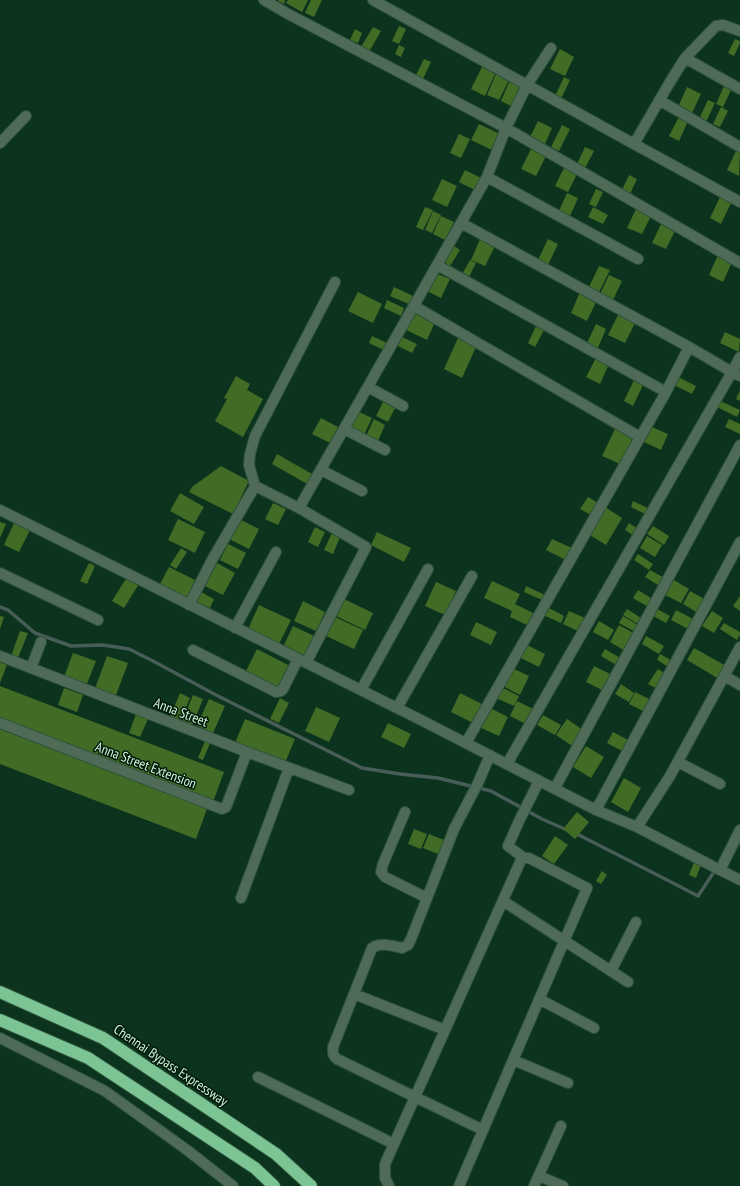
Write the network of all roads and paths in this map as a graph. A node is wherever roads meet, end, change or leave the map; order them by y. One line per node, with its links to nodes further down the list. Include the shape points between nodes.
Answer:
1 (264, 0): 10 (street)
2 (373, 0): 6 (street)
3 (740, 31): 5 (street, via 723,25 716,26)
4 (552, 48): 6 (street)
5 (685, 58): 7 (street); 8 (street)
6 (527, 85): 10 (street); 12 (street)
7 (740, 89)
8 (659, 100): 12 (street); 13 (street)
9 (26, 116): 11 (street)
10 (506, 128): 14 (street); 18 (street)
11 (0, 143)
12 (634, 144): 15 (street)
13 (740, 147)
14 (487, 177): 16 (street); 17 (street)
15 (740, 202)
16 (461, 223): 19 (street); 22 (street)
17 (638, 259)
18 (740, 263)
19 (437, 265): 21 (street); 26 (street)
20 (335, 282): 33 (street, via 255,436 249,465)
21 (414, 306): 25 (street); 29 (street)
22 (689, 347): 24 (street); 26 (street)
23 (740, 357): 24 (street)
24 (736, 374): 60 (street)
25 (368, 387): 27 (street); 28 (street)
26 (666, 392): 29 (street)
27 (402, 406)
28 (344, 429): 31 (street); 32 (street)
29 (640, 437): 56 (street)
30 (740, 445): 64 (street)
31 (385, 450)
32 (321, 470): 34 (street); 35 (street)
33 (255, 486): 35 (street); 42 (street)
34 (362, 491)
35 (299, 508): 49 (street, via 366,547)
36 (0, 510): 42 (street)
37 (740, 542): 66 (street)
38 (276, 552): 44 (street)
39 (428, 569): 53 (street)
40 (0, 573): 43 (street)
41 (472, 576): 54 (street)
42 (189, 605): 44 (street)
43 (98, 620)
44 (235, 628): 49 (street)
45 (41, 642): 50 (street)
46 (740, 648): 51 (street)
47 (193, 650): 49 (street, via 276,692 285,687)
48 (0, 656): 50 (street, Anna Street)
49 (302, 661): 53 (street)
50 (31, 668): 57 (street, Anna Street)
51 (725, 676): 52 (street); 59 (street)
52 (740, 685)
53 (361, 690): 54 (street)
54 (397, 708): 56 (street)
55 (0, 723): 57 (street, Anna Street Extension, via 220,808 226,807)
56 (466, 743): 58 (street)
57 (248, 752): 61 (street, Anna Street)
58 (490, 755): 60 (street); 74 (street, via 454,829)
59 (678, 762): 63 (street); 68 (street)
60 (507, 764): 62 (street)
61 (289, 768): 65 (street, Anna Street); 73 (street)
62 (539, 781): 64 (street); 70 (street, via 508,846)
63 (720, 784)
64 (555, 788): 66 (street)
65 (349, 790)
66 (596, 810): 68 (street)
67 (405, 812): 74 (street, via 381,872 385,878)
68 (637, 827): 71 (street)
69 (740, 830): 71 (street)
70 (524, 858): 75 (street); 77 (street, via 529,858 587,888)
71 (720, 870): 72 (street)
72 (740, 880)
73 (241, 898)
74 (427, 898): 81 (street, via 408,945 402,948 382,944 372,948)
75 (503, 901): 77 (street); 85 (street)
76 (636, 922): 78 (street)
77 (565, 940): 78 (street); 82 (street)
78 (611, 971): 79 (street)
79 (628, 982)
80 (0, 992): 97 (highway, Chennai Bypass Expressway, via 103,1038 276,1154)
81 (354, 994): 85 (street); 90 (street, via 334,1047 334,1056)
82 (539, 999): 84 (street); 87 (street)
83 (0, 1020): 96 (highway, via 88,1058 255,1168)
84 (594, 1028)
85 (445, 1030): 90 (street)
86 (0, 1038): 95 (street, via 105,1091 188,1150)
87 (513, 1060): 89 (street); 92 (street)
88 (258, 1077): 93 (street)
89 (568, 1083)
90 (415, 1097): 92 (street); 93 (street)
91 (561, 1126): 94 (street)
92 (484, 1130): 99 (street)
93 (394, 1144): 98 (street, via 385,1164 385,1178)
94 (539, 1176): 100 (street); 101 (street)
95 (233, 1186)
96 (274, 1186)
97 (311, 1186)
98 (389, 1186)
99 (459, 1186)
100 (534, 1186)
101 (563, 1186)

